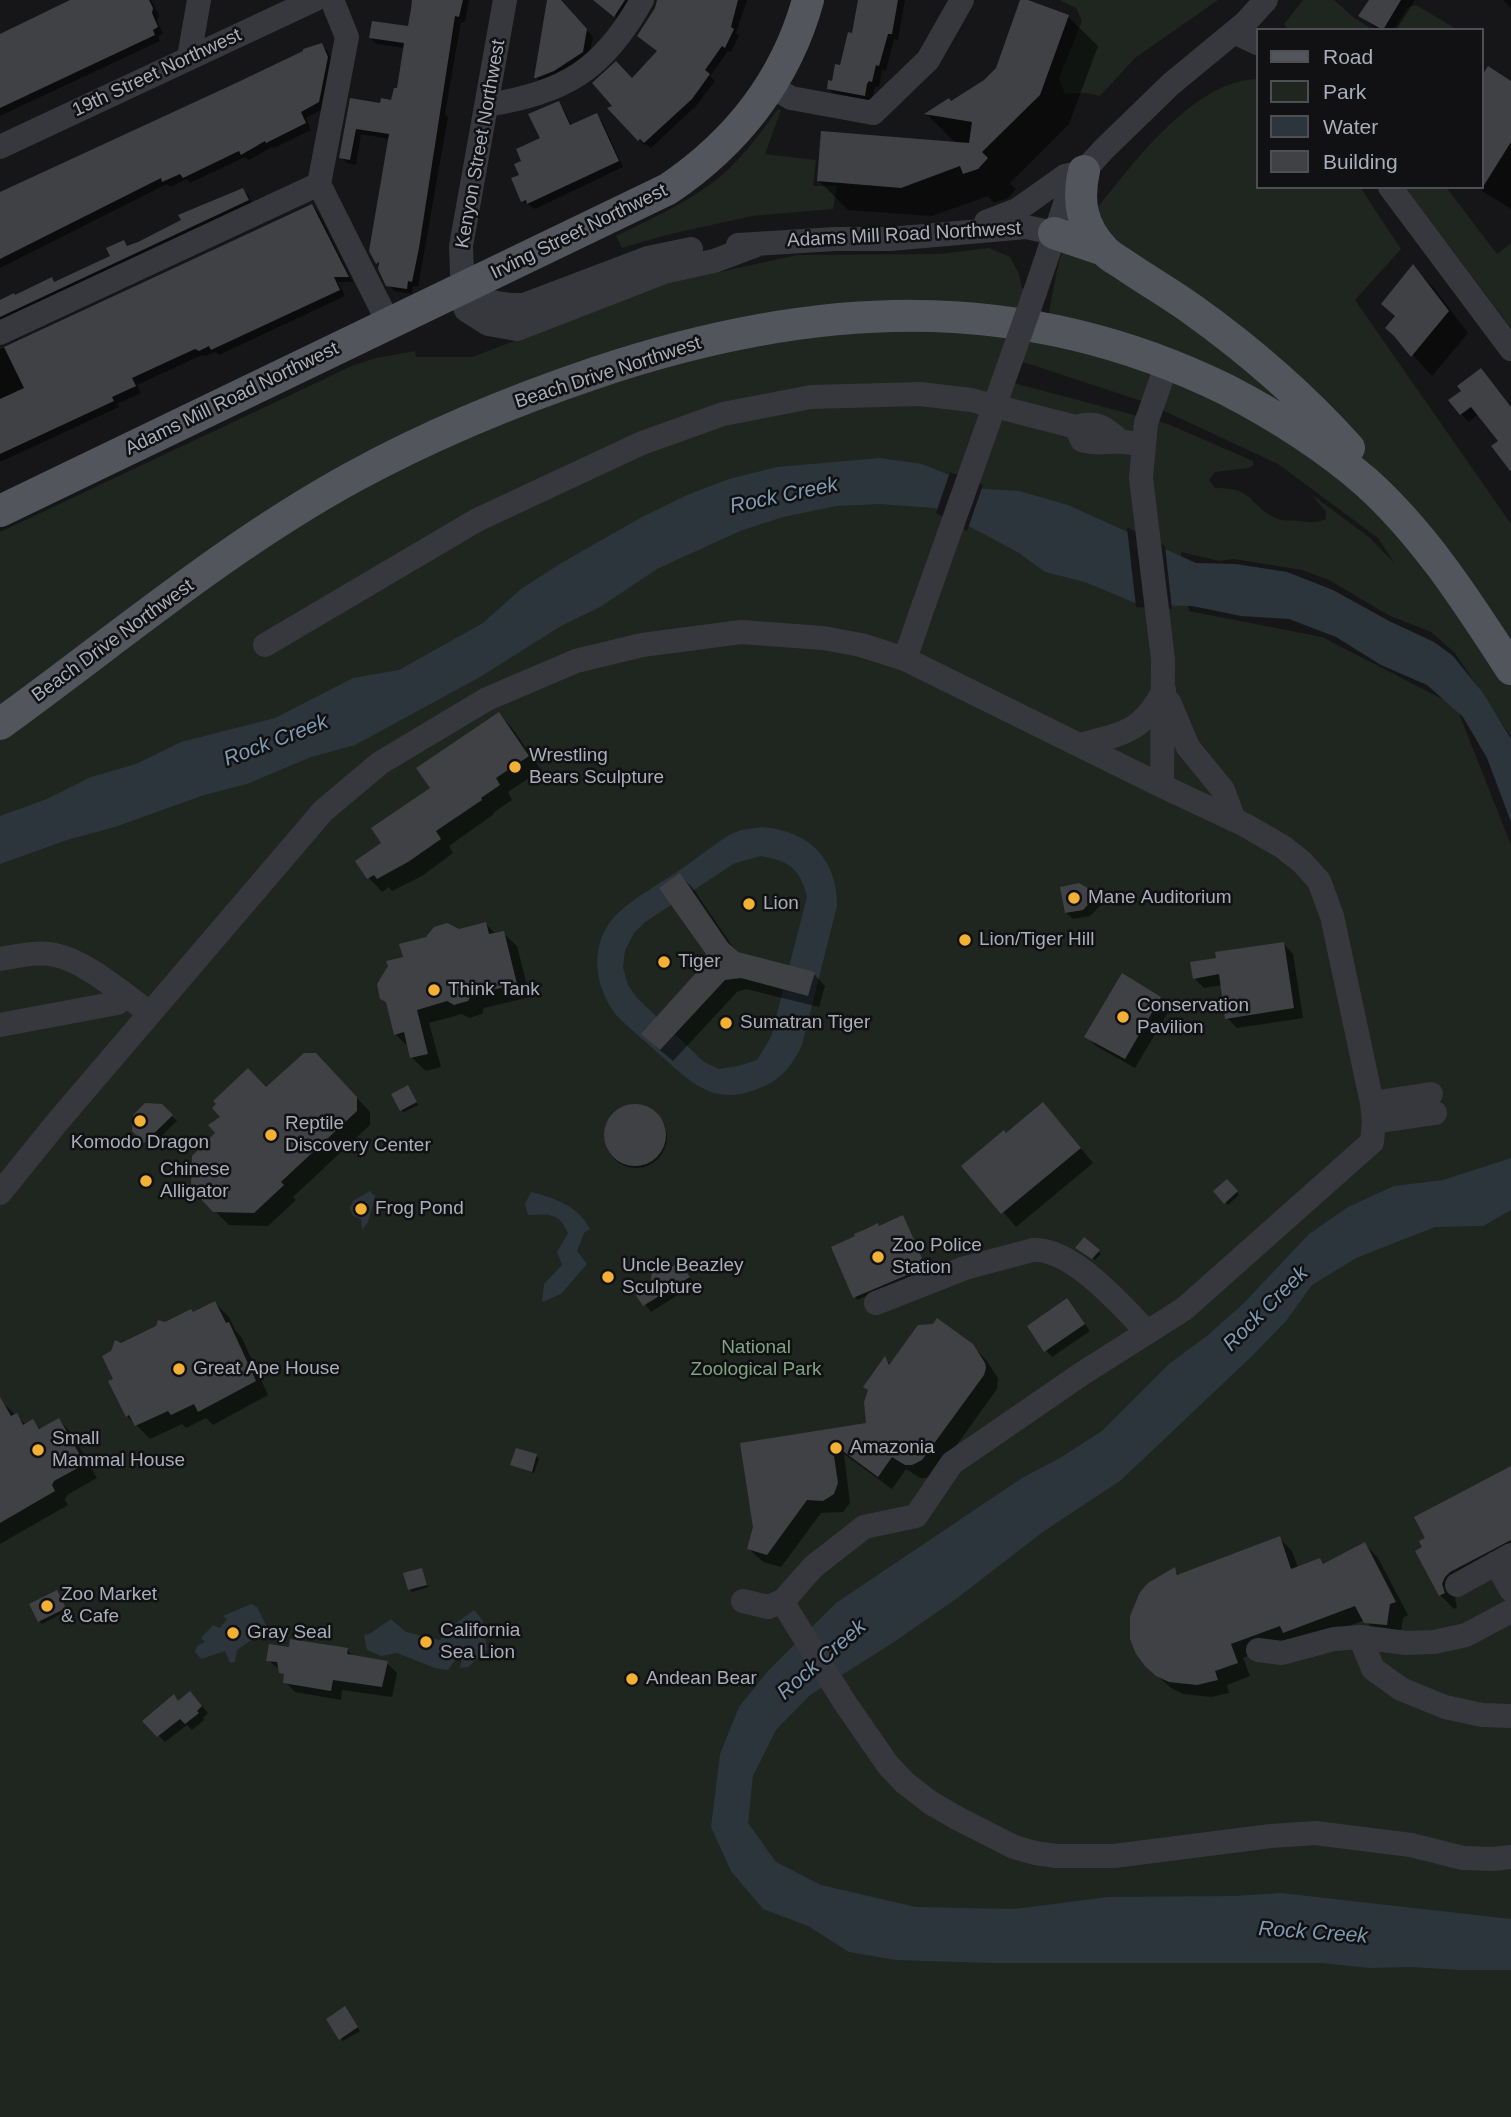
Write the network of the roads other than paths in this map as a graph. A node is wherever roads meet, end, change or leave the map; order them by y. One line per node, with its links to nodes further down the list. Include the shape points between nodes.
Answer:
1 (199, 0): 11 (street)
2 (314, 0): 11 (street, 19th Street Northwest)
3 (332, 0): 16 (street, via 346,37)
4 (505, 0): 13 (street, Kenyon Street Northwest)
5 (642, 0): 13 (street, via 609,51 580,74 532,97)
6 (808, 0): 12 (main road, Irving Street Northwest)
7 (962, 0): 12 (street, via 928,60 873,113 791,99)
8 (1266, 0): 9 (street)
9 (1234, 32): 10 (street); 15 (street, via 1171,84)
10 (1256, 43)
11 (190, 57): 14 (street, 19th Street Northwest)
12 (771, 86): 21 (main road, Irving Street Northwest, via 719,149 668,189)
13 (487, 105): 21 (street, Kenyon Street Northwest, via 461,246)
14 (0, 147)
15 (1084, 171): 18 (street, via 1067,198); 19 (street, via 1065,176 1017,210); 20 (main road, via 1081,207)
16 (319, 184): 22 (street); 23 (street)
17 (1391, 189): 24 (street)
18 (1054, 233): 19 (street, Adams Mill Road Northwest, via 1026,227); 20 (main road); 30 (street, bridge)
19 (942, 235): 21 (street, Adams Mill Road Northwest, via 754,246 664,272 517,330 475,318 466,310)
20 (1104, 250): 28 (main road, via 1196,312 1274,375 1354,454)
21 (463, 288): 22 (main road, Adams Mill Road Northwest)
22 (389, 324): 27 (main road, Adams Mill Road Northwest)
23 (0, 333)
24 (1511, 349)
25 (1167, 363): 26 (street, via 1146,423); 28 (main road, Beach Drive Northwest, via 1294,427 1344,464); 33 (main road, Beach Drive Northwest, via 1053,330 927,315 795,324 645,357 497,409 352,478 218,564)
26 (1131, 443): 29 (street, via 1088,423 1076,426 971,400 920,394 811,397 723,414 642,443 477,520); 32 (street, via 1147,523)
27 (0, 510)
28 (1405, 522): 31 (main road, Beach Drive Northwest, via 1450,578)
29 (265, 645)
30 (905, 659): 34 (street); 39 (street, via 823,638 741,632 642,645 576,661 487,699 380,763 323,811)
31 (1511, 669)
32 (1164, 689): 34 (street, via 1154,709 1134,728); 35 (street); 36 (street, via 1188,747 1223,790)
33 (0, 724)
34 (1079, 745): 35 (street)
35 (1162, 786): 36 (street)
36 (1234, 820): 42 (street, via 1303,862 1319,881 1332,916)
37 (0, 959): 38 (street, via 56,955)
38 (124, 995): 39 (street); 40 (street, via 117,1003)
39 (150, 1013): 43 (street)
40 (0, 1025)
41 (1433, 1103): 42 (street)
42 (1373, 1112): 45 (street, via 1372,1142 1184,1309)
43 (0, 1193)
44 (876, 1303): 45 (street, via 965,1268 1043,1249 1065,1257)
45 (1147, 1332): 50 (street, via 952,1463 916,1516 864,1527 813,1567)
46 (1503, 1559): 47 (street); 48 (street)
47 (1457, 1585)
48 (1511, 1590)
49 (743, 1601): 50 (street)
50 (785, 1606): 55 (street, via 888,1765 931,1803 1003,1842 1035,1853 1114,1856 1296,1833 1411,1845 1463,1858)
51 (1511, 1611): 52 (street, via 1466,1635 1434,1642)
52 (1360, 1637): 53 (street, via 1282,1653); 54 (street, via 1373,1668 1401,1689 1445,1707)
53 (1258, 1650)
54 (1511, 1716)
55 (1511, 1857)

